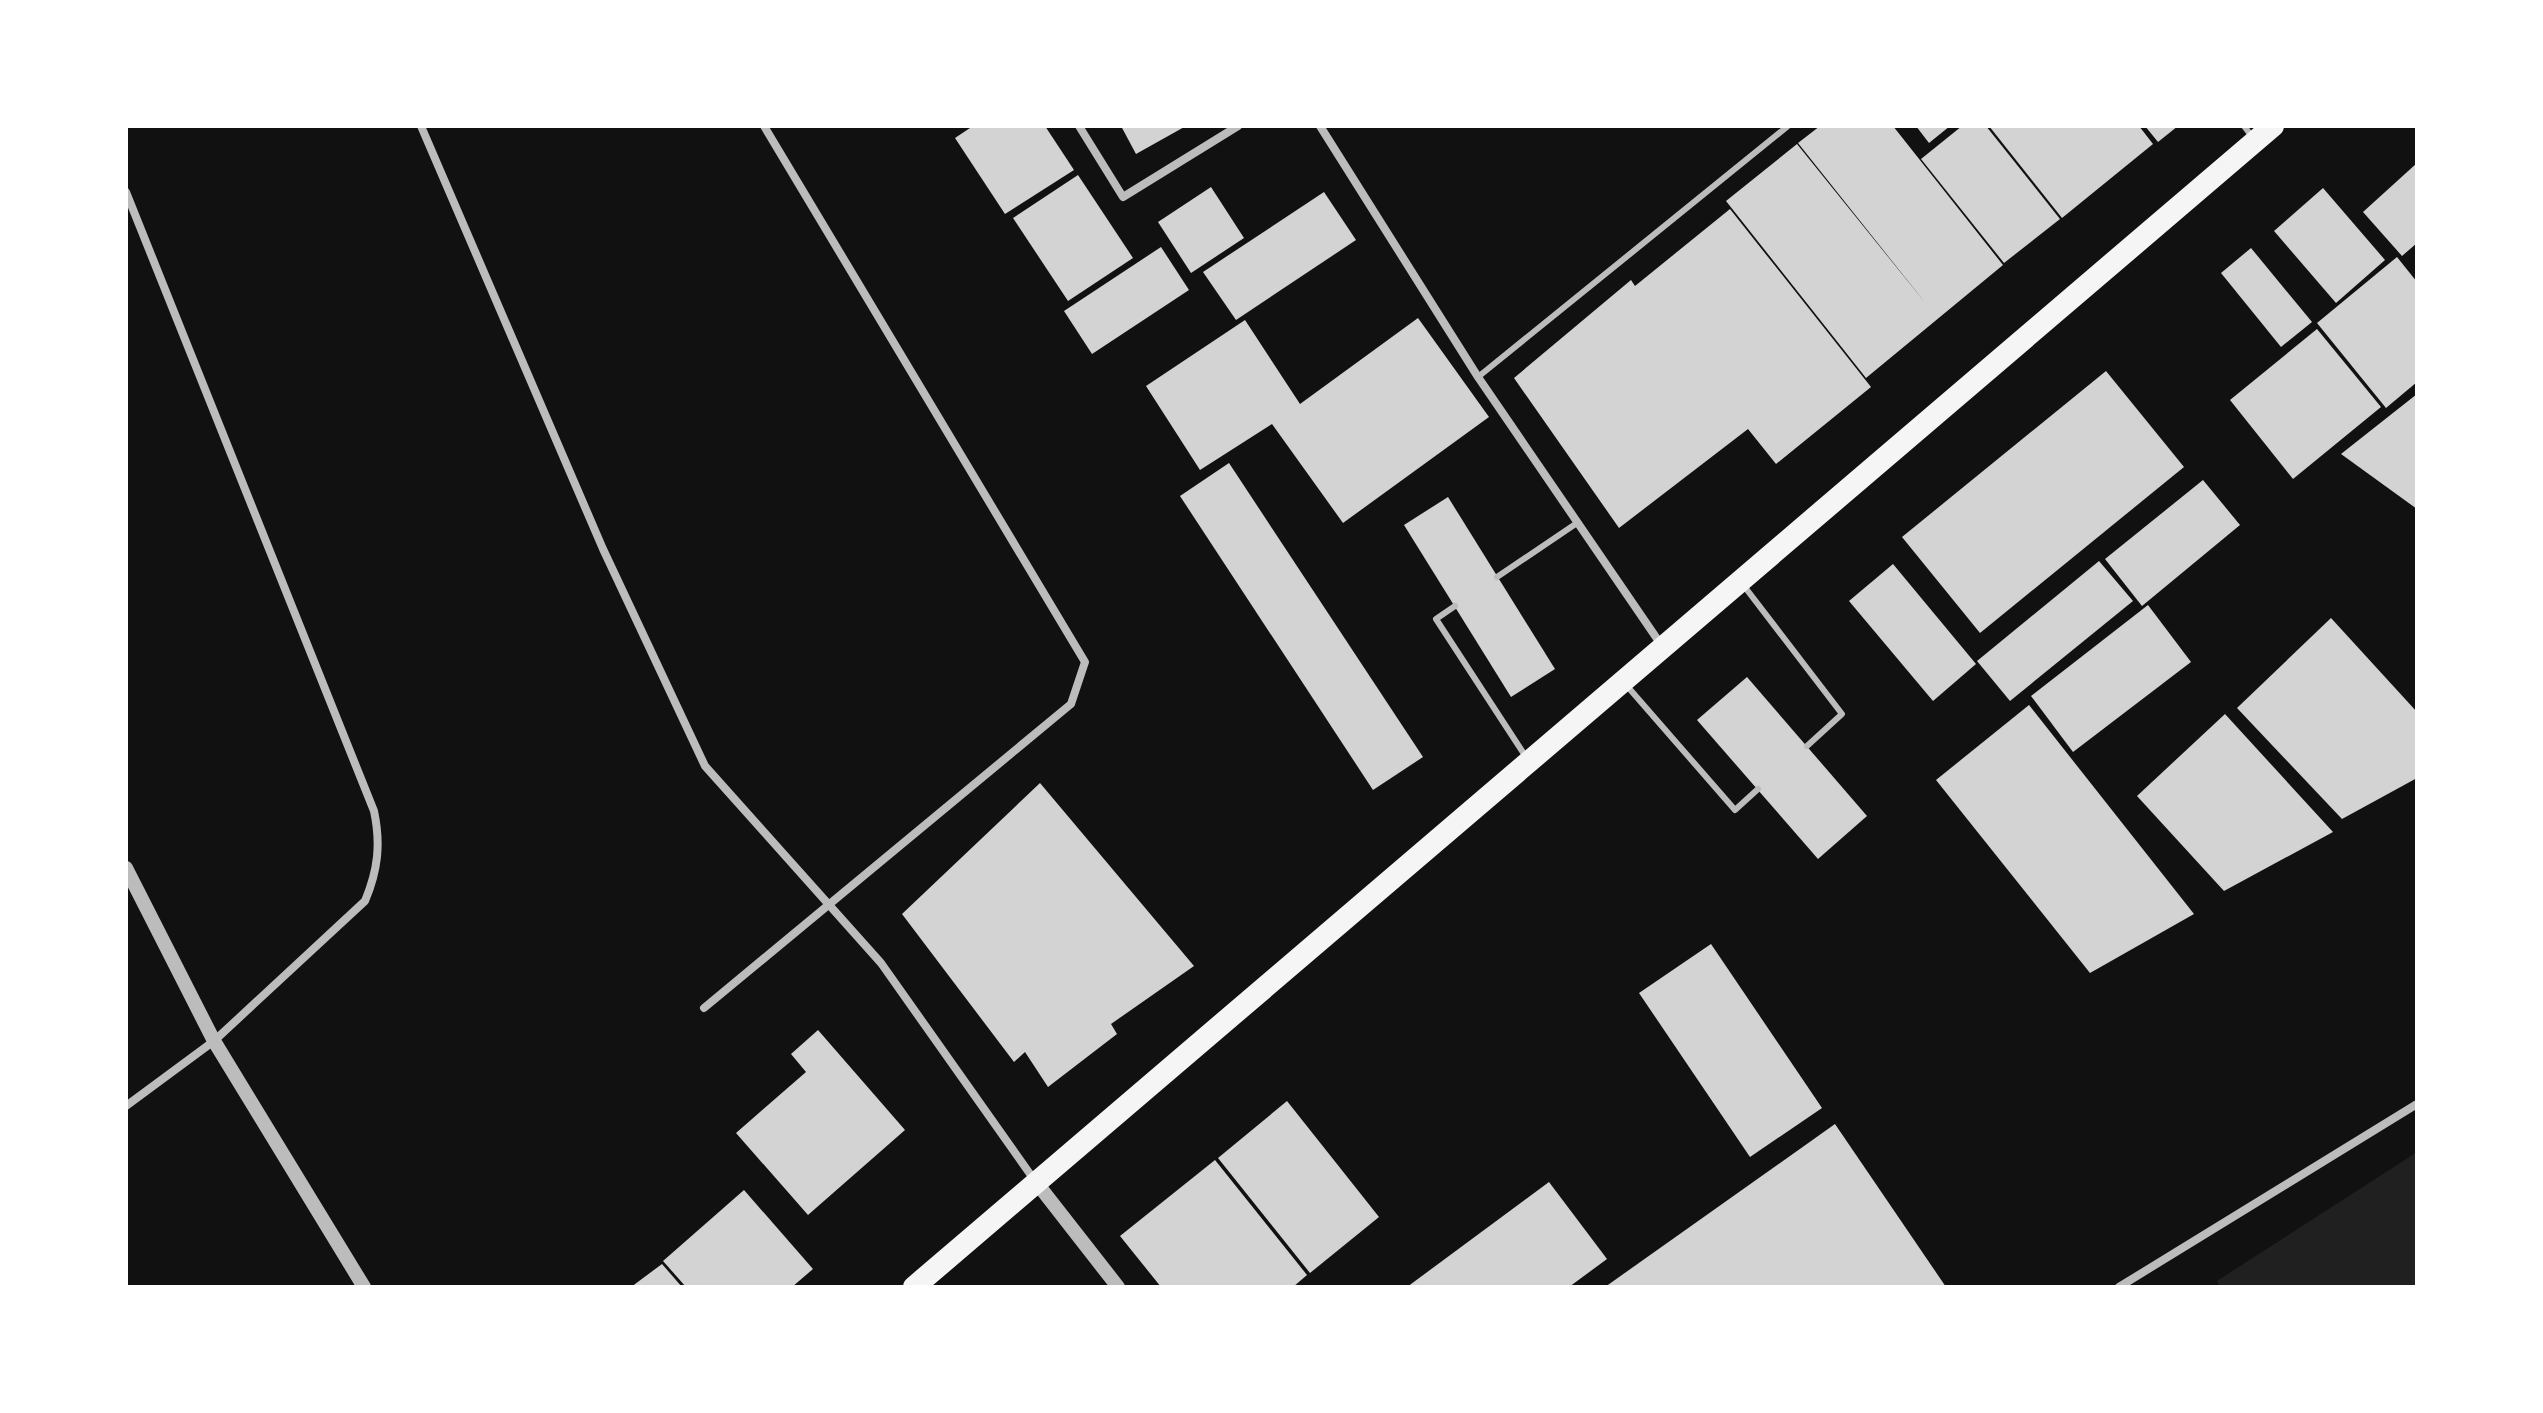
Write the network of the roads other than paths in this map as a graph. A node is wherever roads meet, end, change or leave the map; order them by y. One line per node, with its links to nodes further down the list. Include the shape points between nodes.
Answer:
1 (421, 126): 21 (street, via 603,549 705,766)
2 (764, 126): 21 (street, via 1085,662 1071,704)
3 (1079, 126): 4 (street, via 1123,197)
4 (1238, 126)
5 (1320, 126): 10 (street)
6 (1788, 126): 10 (lane)
7 (2273, 126): 8 (highway)
8 (2250, 134): 13 (highway)
9 (126, 192): 23 (street, via 379,834 374,880 365,901)
10 (1478, 377): 11 (street)
11 (1577, 523): 12 (lane); 15 (street)
12 (1497, 577)
13 (1740, 581): 15 (highway); 17 (lane, via 1842,714)
14 (1455, 606): 18 (lane, via 1436,619)
15 (1662, 646): 16 (highway)
16 (1622, 681): 18 (highway); 19 (lane, via 1735,810)
17 (1807, 746)
18 (1529, 761): 26 (highway)
19 (1758, 789)
20 (126, 868): 23 (street)
21 (827, 905): 22 (street); 26 (street, via 881,963)
22 (704, 1008)
23 (214, 1041): 25 (street); 27 (street)
24 (2417, 1104): 30 (street)
25 (126, 1106)
26 (1036, 1182): 28 (highway); 29 (street)
27 (364, 1287)
28 (914, 1287)
29 (1118, 1287)
30 (2119, 1287)

